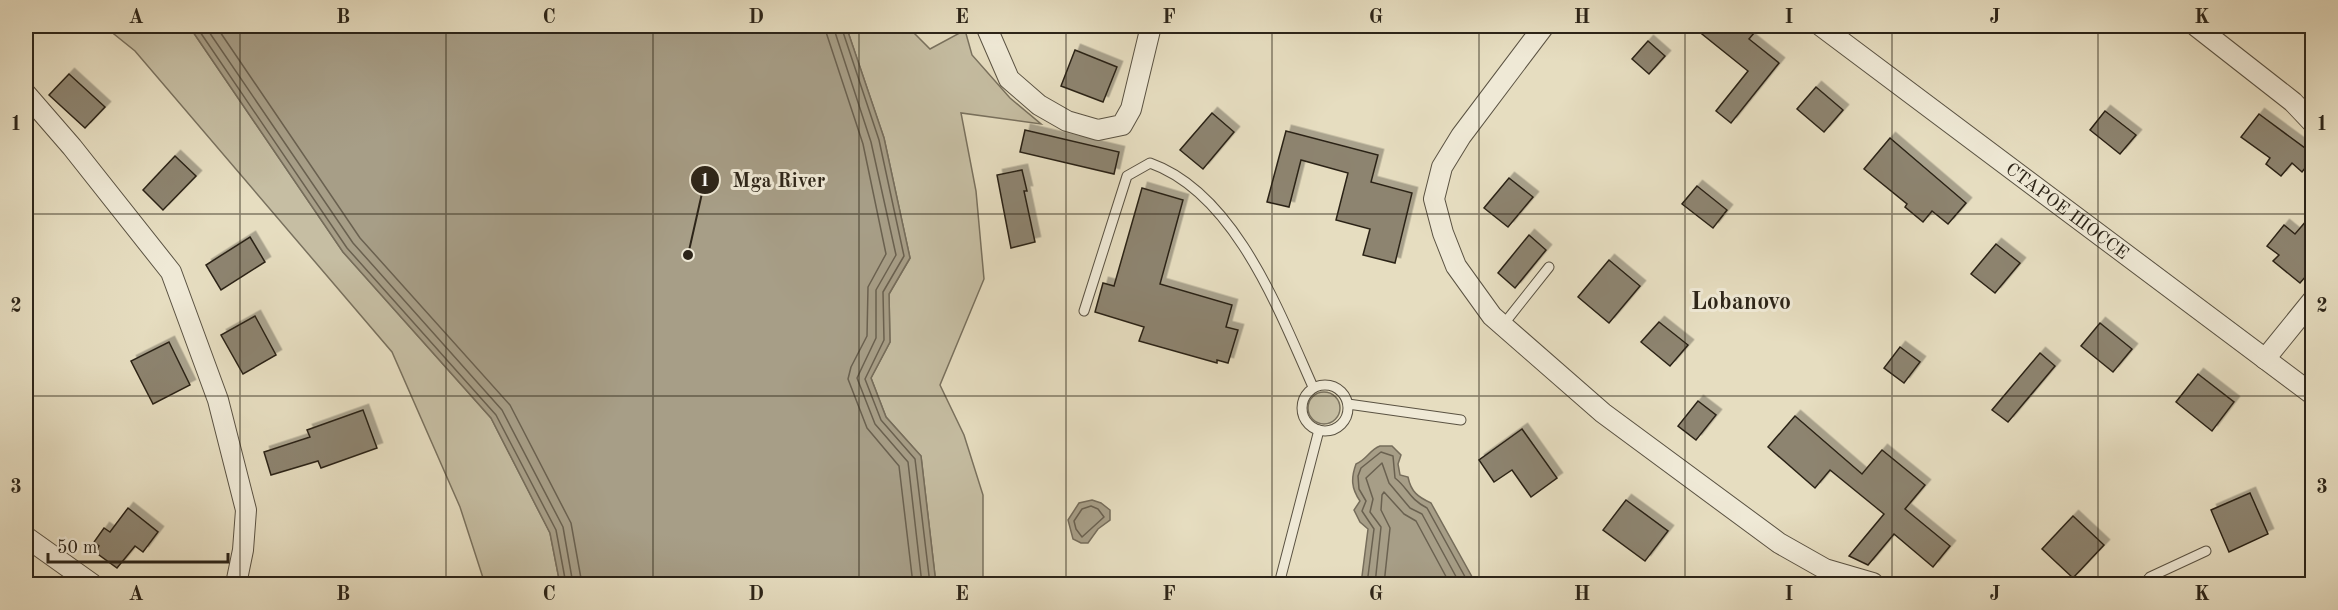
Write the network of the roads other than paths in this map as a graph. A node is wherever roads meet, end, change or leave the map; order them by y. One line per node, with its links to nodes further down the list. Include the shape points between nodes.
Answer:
1 (986, 26): 2 (street, via 1009,79 1039,105 1067,122 1098,130 1122,125 1131,109)
2 (1151, 26)
3 (1544, 26): 11 (street, via 1461,136 1442,167 1434,199 1456,267)
4 (1821, 26): 12 (street, СТАРОЕ ШОССЕ)
5 (2196, 26): 7 (street)
6 (26, 94): 22 (street, via 171,272 218,400 246,510)
7 (2313, 122)
8 (1549, 267): 11 (lane)
9 (2313, 301): 12 (street)
10 (1084, 311): 13 (lane, via 1127,176 1150,163 1171,170 1213,205 1247,252 1278,308)
11 (1503, 325): 20 (street, via 1603,413 1779,543 1825,569)
12 (2265, 359): 14 (street, СТАРОЕ ШОССЕ)
13 (1313, 387): 15 (lane, via 1322,384 1339,389); 17 (lane, via 1306,394 1302,411 1311,426)
14 (2313, 394)
15 (1348, 404): 16 (lane); 17 (lane, via 1344,422)
16 (1461, 420)
17 (1319, 430): 23 (lane)
18 (26, 537): 21 (street)
19 (2205, 551): 24 (lane, via 2150,577)
20 (1874, 583)
21 (92, 585)
22 (236, 585)
23 (1279, 585)
24 (2144, 585)

